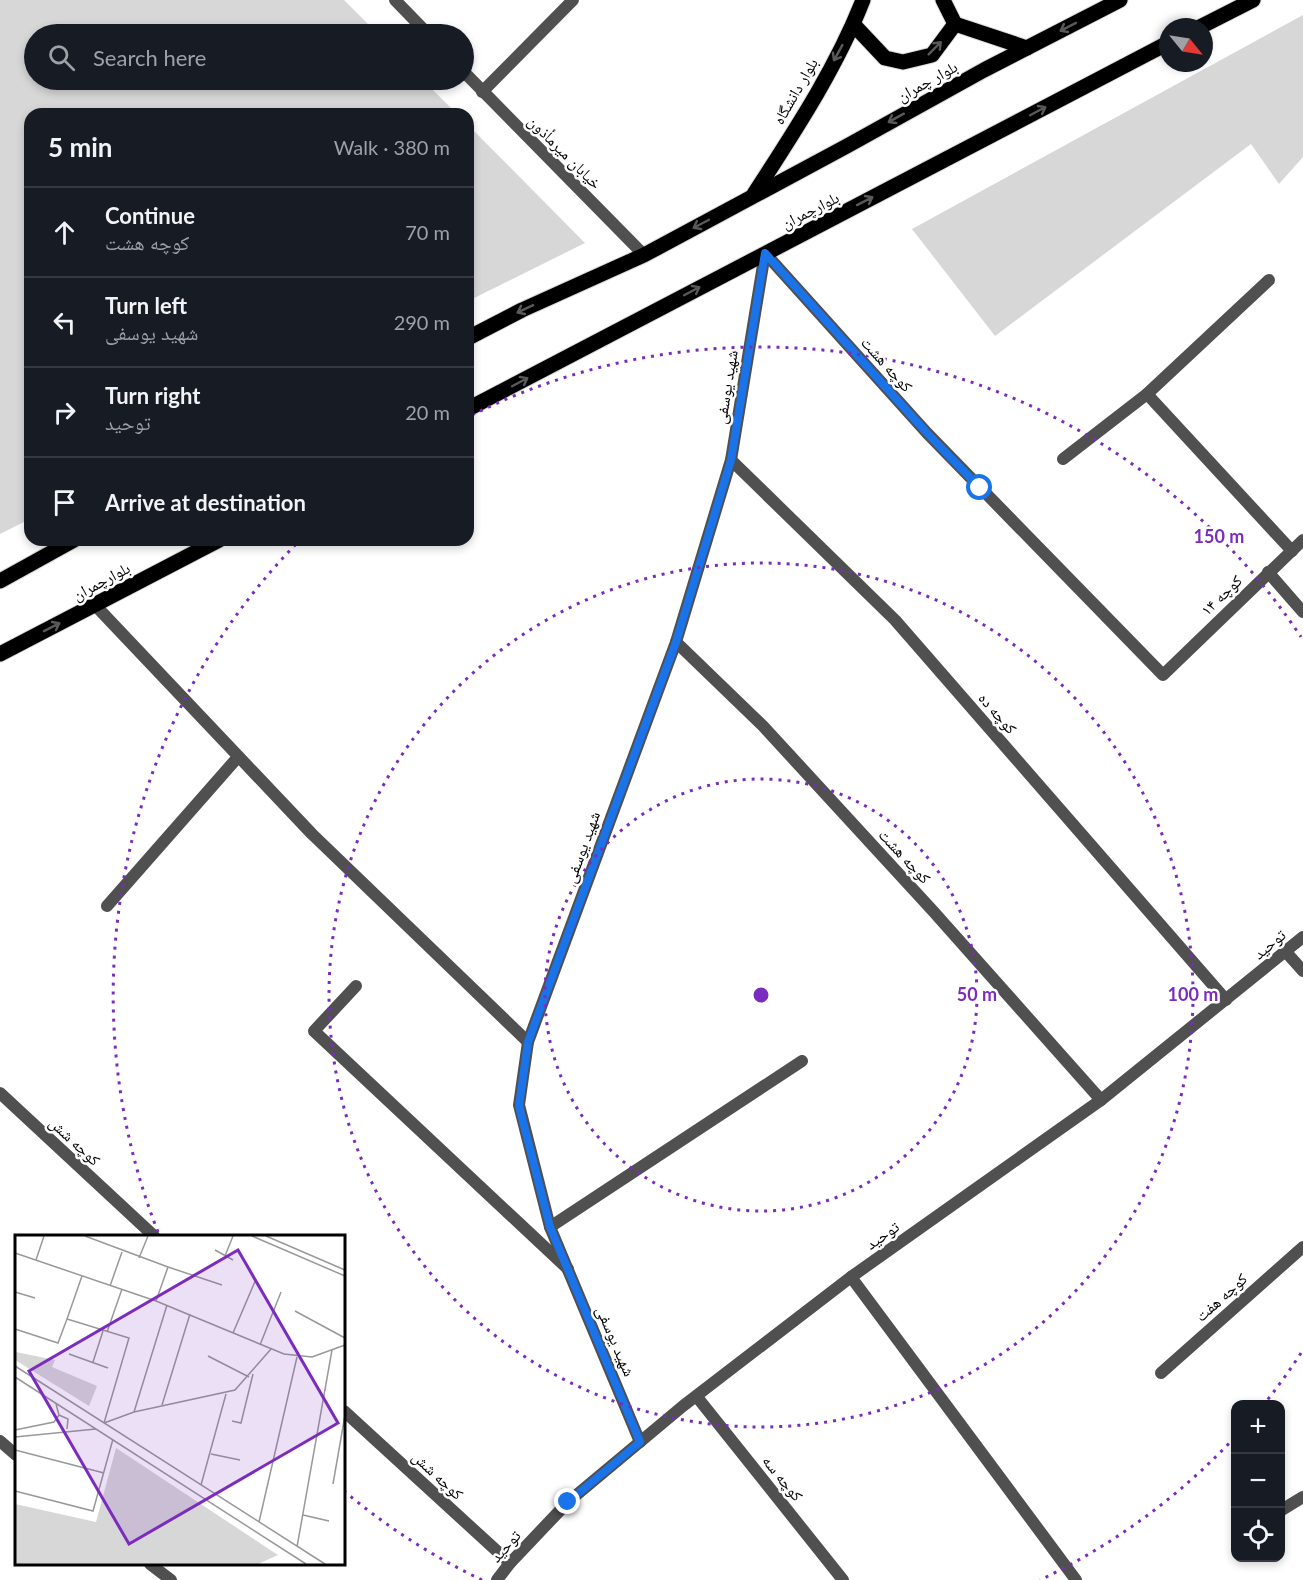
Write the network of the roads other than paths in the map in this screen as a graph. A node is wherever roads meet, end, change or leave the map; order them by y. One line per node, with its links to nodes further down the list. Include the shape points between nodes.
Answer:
1 (395, 0): 8 (street)
2 (573, 0): 14 (street)
3 (863, 0): 9 (main road, بلوار دانشگاه)
4 (943, 0): 10 (main road)
5 (1120, 0): 11 (main road, بلوار چمران, one-way to 11)
6 (1253, 0): 7 (main road)
7 (1213, 20)
8 (418, 24)
9 (854, 24): 10 (main road, one-way to 10, via 885,58 903,62 932,54); 15 (main road, بلوار دانشگاه, one-way to 15, via 797,127)
10 (956, 24): 11 (main road)
11 (1027, 48): 15 (main road, بلوار چمران, one-way to 15)
12 (1159, 49): 16 (main road, بلوارچمران, one-way to 12)
13 (474, 83): 14 (street, خیابان میرمأذون)
14 (482, 92): 17 (street, خیابان میرمأذون)
15 (752, 196): 17 (main road, بلوار چمران, one-way to 17)
16 (765, 253): 21 (main road, بلوارچمران, one-way to 16); 23 (street, شهید یوسفی); 34 (street, کوچه هشت, via 927,433)
17 (644, 255): 19 (main road, بلوار چمران, one-way to 19)
18 (1269, 280): 20 (street)
19 (474, 335)
20 (1147, 394): 22 (street); 27 (street)
21 (474, 406)
22 (1063, 459)
23 (731, 460): 32 (street, شهید یوسفی); 41 (street, کوچه ده, via 895,620)
24 (1303, 540): 27 (street, کوچه ۱۴)
25 (64, 546): 29 (main road)
26 (208, 546): 30 (main road, بلوارچمران)
27 (1292, 551): 28 (street, کوچه ۱۴)
28 (1268, 572): 31 (street); 34 (street, کوچه ۱۴)
29 (0, 580)
30 (95, 605): 33 (main road, بلوارچمران, one-way to 30); 35 (street)
31 (1303, 612)
32 (676, 642): 42 (street, شهید یوسفی); 45 (street, کوچه هشت, via 763,726)
33 (0, 654)
34 (1163, 675)
35 (238, 757): 36 (street); 42 (street, via 312,834)
36 (107, 906)
37 (1303, 938): 38 (street, توحید)
38 (1286, 952): 39 (street); 41 (street, توحید)
39 (1303, 971)
40 (356, 986): 49 (street, via 314,1031)
41 (1226, 1000): 45 (street, توحید)
42 (528, 1042): 46 (street, شهید یوسفی, via 519,1106)
43 (802, 1061): 46 (street)
44 (0, 1093): 47 (street, کوچه شش)
45 (1101, 1100): 50 (street, توحید)
46 (550, 1227): 49 (street, شهید یوسفی)
47 (153, 1235)
48 (1303, 1247): 51 (street, کوچه هفت)
49 (568, 1270): 55 (street, شهید یوسفی)
50 (851, 1277): 52 (street, توحید); 64 (street)
51 (1161, 1372)
52 (697, 1396): 55 (street, توحید); 63 (street, کوچه سه)
53 (345, 1412): 59 (street, کوچه شش)
54 (0, 1441): 56 (street)
55 (640, 1442): 59 (street, توحید, via 568,1502)
56 (15, 1454)
57 (1303, 1497): 58 (street)
58 (1285, 1508)
59 (510, 1563): 62 (street, توحید)
60 (152, 1565): 61 (street)
61 (171, 1580)
62 (497, 1580)
63 (843, 1580)
64 (1076, 1580)

